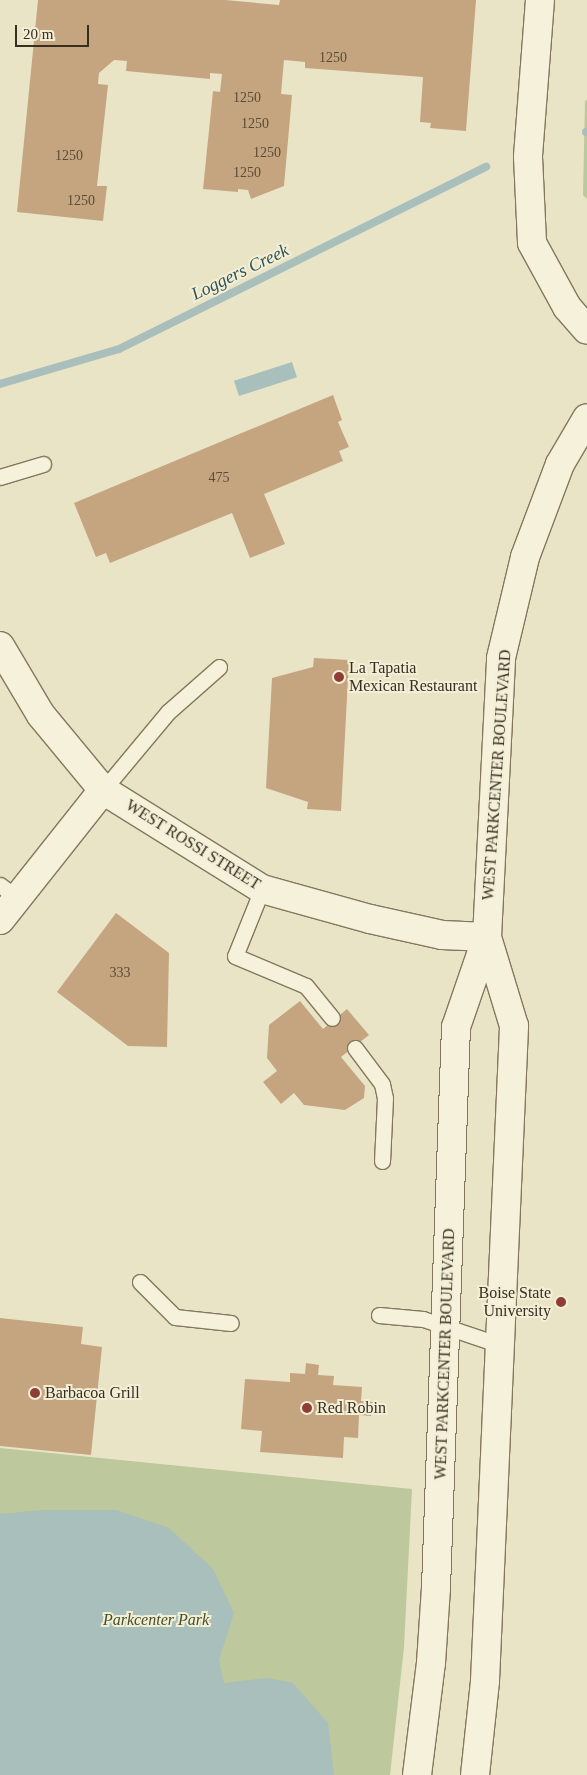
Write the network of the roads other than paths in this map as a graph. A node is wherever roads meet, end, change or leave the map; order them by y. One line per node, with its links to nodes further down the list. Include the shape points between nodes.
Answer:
1 (540, 0): 2 (main road, via 528,157 532,243 567,307)
2 (587, 330)
3 (587, 418): 12 (main road, WEST PARKCENTER BOULEVARD, via 560,464 525,556 502,658)
4 (44, 464): 5 (lane)
5 (0, 477)
6 (0, 646): 8 (main road, WEST ROSSI STREET, via 42,715)
7 (219, 667): 8 (lane, via 168,712)
8 (102, 790): 9 (main road, WEST ROSSI STREET); 10 (main road)
9 (262, 889): 12 (main road, WEST ROSSI STREET, via 442,935); 13 (lane, via 235,956 306,986)
10 (9, 891): 11 (main road)
11 (0, 920)
12 (487, 937): 19 (main road, WEST PARKCENTER BOULEVARD, via 456,1027); 20 (main road, WEST PARKCENTER BOULEVARD, via 514,1026)
13 (332, 1018)
14 (355, 1048): 15 (lane, via 382,1084 385,1098)
15 (382, 1161)
16 (140, 1282): 18 (lane, via 175,1317)
17 (379, 1315): 19 (lane, via 422,1319)
18 (231, 1323)
19 (446, 1327): 20 (lane); 21 (main road, WEST PARKCENTER BOULEVARD, via 436,1588)
20 (500, 1345): 22 (main road, WEST PARKCENTER BOULEVARD, via 485,1681)
21 (417, 1775)
22 (475, 1775)

